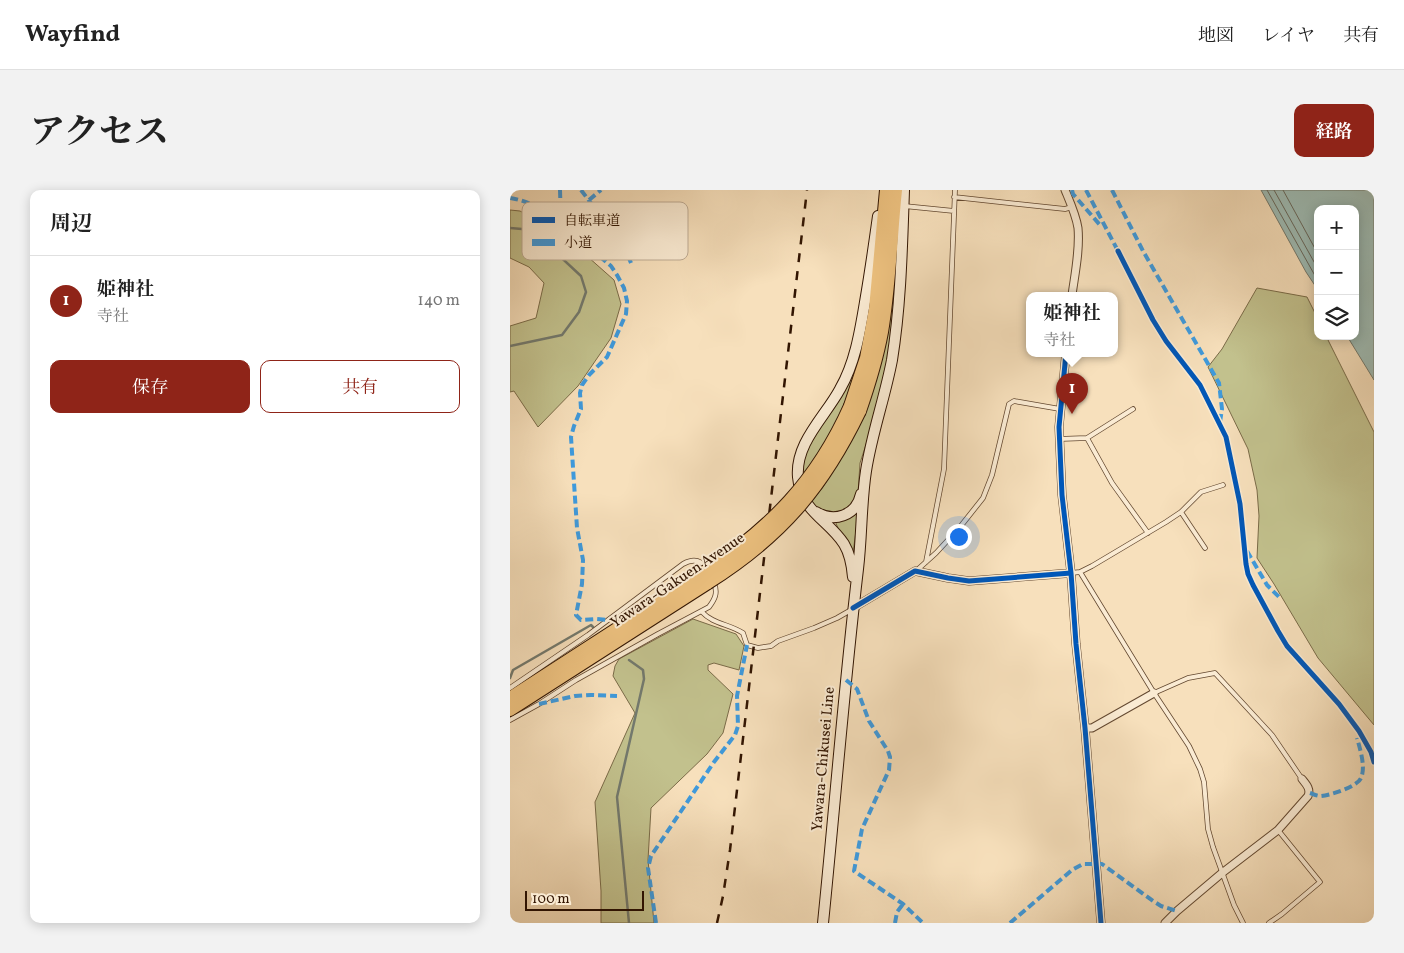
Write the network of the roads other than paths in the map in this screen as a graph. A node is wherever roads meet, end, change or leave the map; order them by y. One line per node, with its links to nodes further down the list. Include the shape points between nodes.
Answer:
1 (896, 190): 6 (highway, Yawara-Gakuen Avenue)
2 (904, 190): 6 (main road)
3 (954, 190): 5 (lane)
4 (1065, 190): 7 (street)
5 (954, 197): 7 (lane); 8 (lane)
6 (892, 200): 8 (lane); 15 (main road, via 902,258 898,323); 17 (main road, via 878,214 858,340 851,362 840,388 800,457 798,478 801,492); 25 (highway, Yawara-Gakuen Avenue, bridge, via 855,408 792,499)
7 (1072, 208): 9 (street, via 1078,227)
8 (954, 211): 21 (lane, via 944,469)
9 (1072, 292)
10 (1066, 357): 11 (street)
11 (1060, 409): 13 (street); 21 (lane, via 1014,401 1009,404 994,468 983,498)
12 (1134, 409): 14 (lane)
13 (1059, 438): 14 (lane); 24 (street)
14 (1087, 438): 19 (lane, via 1112,484)
15 (866, 471): 17 (main road, via 858,503 851,511 833,518); 26 (main road)
16 (1223, 485): 18 (lane, via 1201,492)
17 (813, 511): 26 (main road, via 848,552)
18 (1181, 512): 19 (lane); 20 (lane)
19 (1148, 533): 23 (lane)
20 (1205, 548)
21 (926, 562): 22 (lane)
22 (915, 571): 24 (street, via 970,581); 26 (street)
23 (1080, 572): 24 (lane); 29 (lane)
24 (1071, 573): 33 (street)
25 (706, 578): 30 (highway, Yawara-Gakuen Avenue); 31 (highway, Yawara-Gakuen Avenue)
26 (853, 603): 27 (lane, via 837,618 758,648 747,645 739,631 714,622); 37 (main road, Yawara-Chikusei Line)
27 (702, 612): 28 (lane, via 715,599 716,587 704,565 690,560); 32 (lane, via 576,680)
28 (510, 688)
29 (1154, 693): 33 (street, via 1092,728); 34 (lane, via 1188,678 1215,673 1272,735); 36 (lane, via 1200,769 1208,828)
30 (510, 698)
31 (510, 710)
32 (510, 720)
33 (1086, 728): 38 (street)
34 (1302, 779): 35 (street, via 1310,793)
35 (1278, 830): 36 (street); 41 (lane, via 1320,882)
36 (1222, 873): 39 (street); 40 (lane)
37 (824, 923)
38 (1101, 923)
39 (1165, 923)
40 (1243, 923)
41 (1269, 923)

